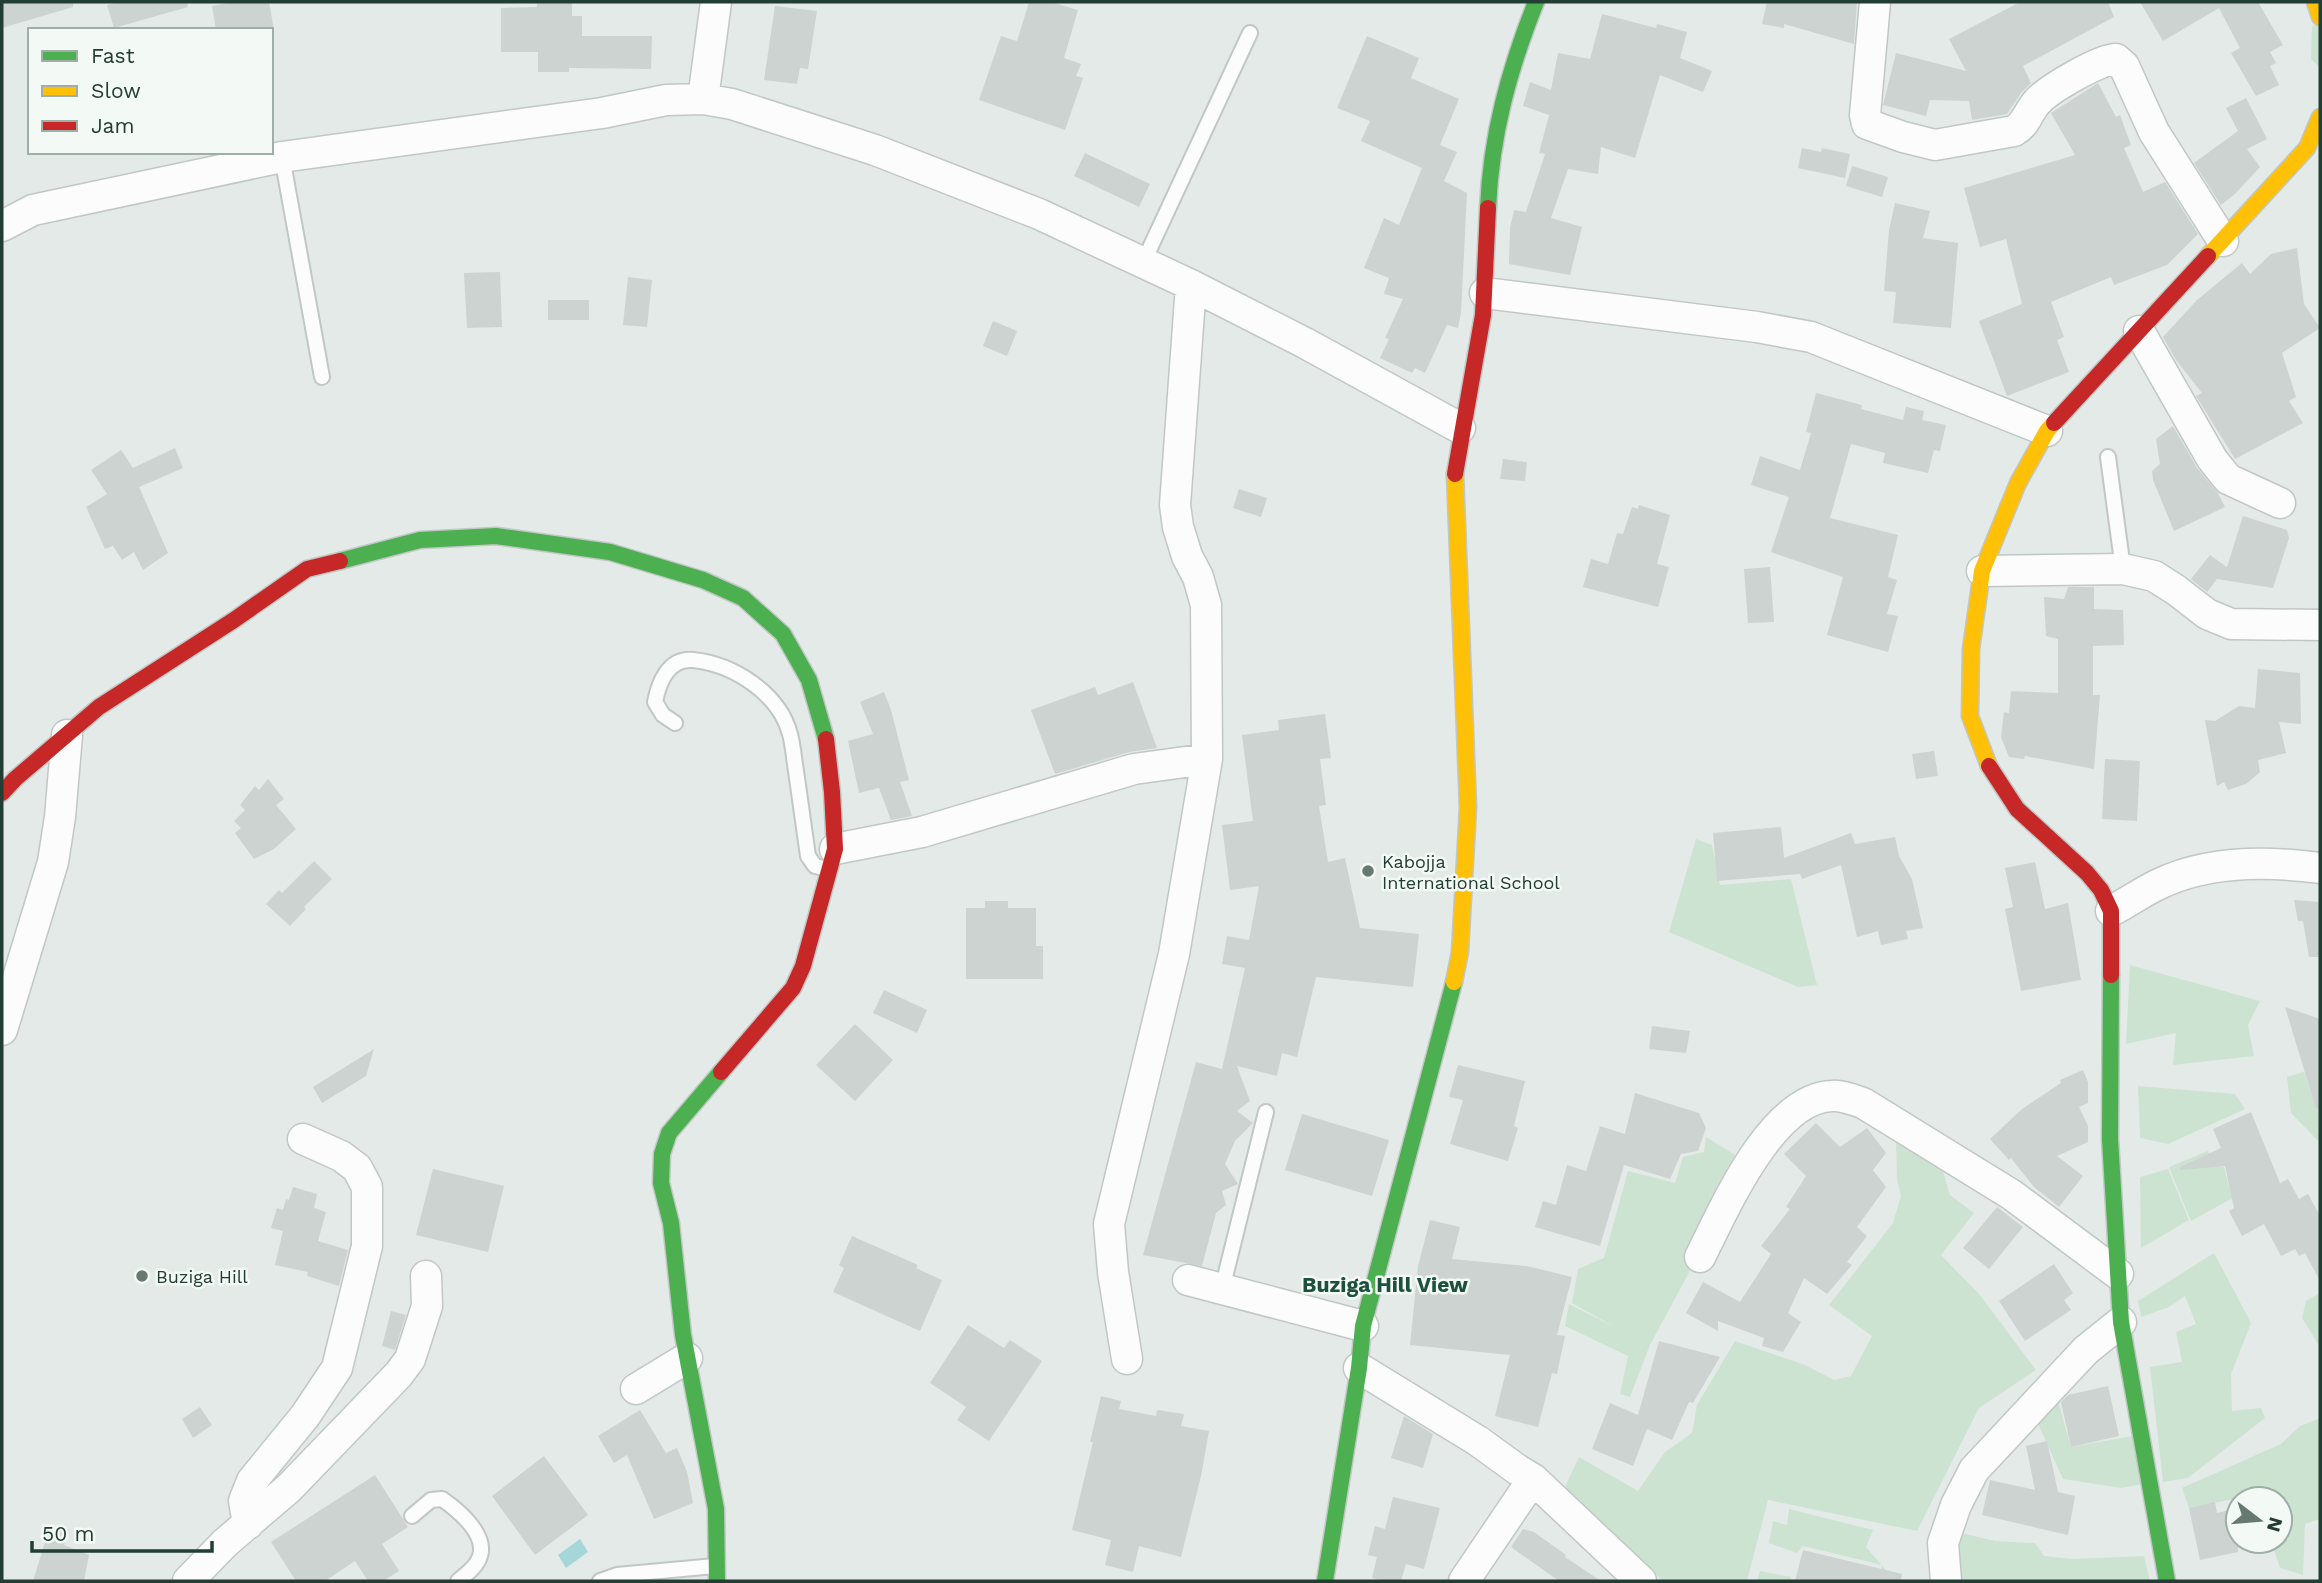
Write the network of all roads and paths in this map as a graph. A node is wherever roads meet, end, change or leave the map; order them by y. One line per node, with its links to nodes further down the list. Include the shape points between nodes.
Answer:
1 (716, 2): 7 (street)
2 (1535, 2): 14 (street, via 1510,70 1495,133)
3 (1875, 2): 11 (street, via 1864,115 1867,124 1934,145 2014,131 2023,126 2040,99 2093,66 2116,59 2124,66 2154,132)
4 (2315, 2): 5 (street)
5 (2320, 18)
6 (1250, 33): 12 (lane)
7 (703, 99): 9 (street, via 666,100); 12 (street, via 875,150 1039,214)
8 (2320, 117): 11 (street, via 2307,148)
9 (282, 157): 10 (street, via 33,210); 16 (lane)
10 (2, 226)
11 (2223, 241): 15 (street)
12 (1143, 263): 13 (street)
13 (1191, 285): 17 (street); 26 (street, via 1175,505 1187,556 1206,604)
14 (1485, 293): 17 (street, via 1477,356); 18 (street, via 1757,327 1811,338)
15 (2139, 331): 18 (street); 20 (street, via 2228,479)
16 (322, 377)
17 (1460, 428): 40 (street, via 1455,471 1468,807 1460,952)
18 (2047, 431): 22 (street, via 2018,483)
19 (2108, 457): 21 (lane)
20 (2280, 503)
21 (2123, 569): 22 (street); 23 (street, via 2154,576 2207,614 2231,624)
22 (1982, 571): 30 (street, via 1971,649 1970,716 1987,764 2017,809 2087,873)
23 (2320, 625)
24 (675, 723): 28 (lane, via 655,702 669,667 685,659 734,670 777,706 790,732 808,856 814,866)
25 (67, 735): 27 (street); 28 (street, via 99,707 307,569 420,540 496,536 610,552 703,580 743,598 783,634 809,680 825,734 832,792); 31 (street, via 53,862)
26 (1207, 759): 28 (street, via 1134,769); 42 (street, via 1174,954 1109,1224)
27 (2, 793)
28 (832, 859): 41 (street, via 793,988 669,1133 662,1154 661,1183 671,1223)
29 (2320, 867): 30 (street, via 2243,865 2190,873 2159,884)
30 (2111, 911): 35 (street, via 2110,1139)
31 (2, 1030)
32 (1266, 1112): 38 (lane)
33 (303, 1139): 47 (street, via 357,1167 367,1186 367,1246 337,1368 252,1481 244,1501)
34 (1700, 1257): 35 (street, via 1757,1151 1801,1107 1831,1095 1863,1104 2012,1195)
35 (2118, 1274): 39 (street)
36 (426, 1276): 47 (street, via 427,1306 410,1359 289,1488)
37 (1188, 1280): 38 (street)
38 (1222, 1289): 40 (street)
39 (2121, 1322): 55 (street, via 2087,1350 1974,1470 1943,1543); 56 (street)
40 (1363, 1326): 43 (street)
41 (687, 1358): 44 (street); 48 (street, via 716,1509)
42 (1127, 1359)
43 (1359, 1368): 45 (street); 52 (street)
44 (636, 1388)
45 (1533, 1479): 53 (street); 54 (street)
46 (411, 1516): 50 (lane, via 430,1500 442,1499 477,1533 480,1557)
47 (248, 1524): 49 (street)
48 (717, 1574): 51 (lane, via 617,1575)
49 (188, 1581)
50 (458, 1581)
51 (600, 1581)
52 (1325, 1581)
53 (1464, 1581)
54 (1641, 1581)
55 (1945, 1581)
56 (2167, 1581)

